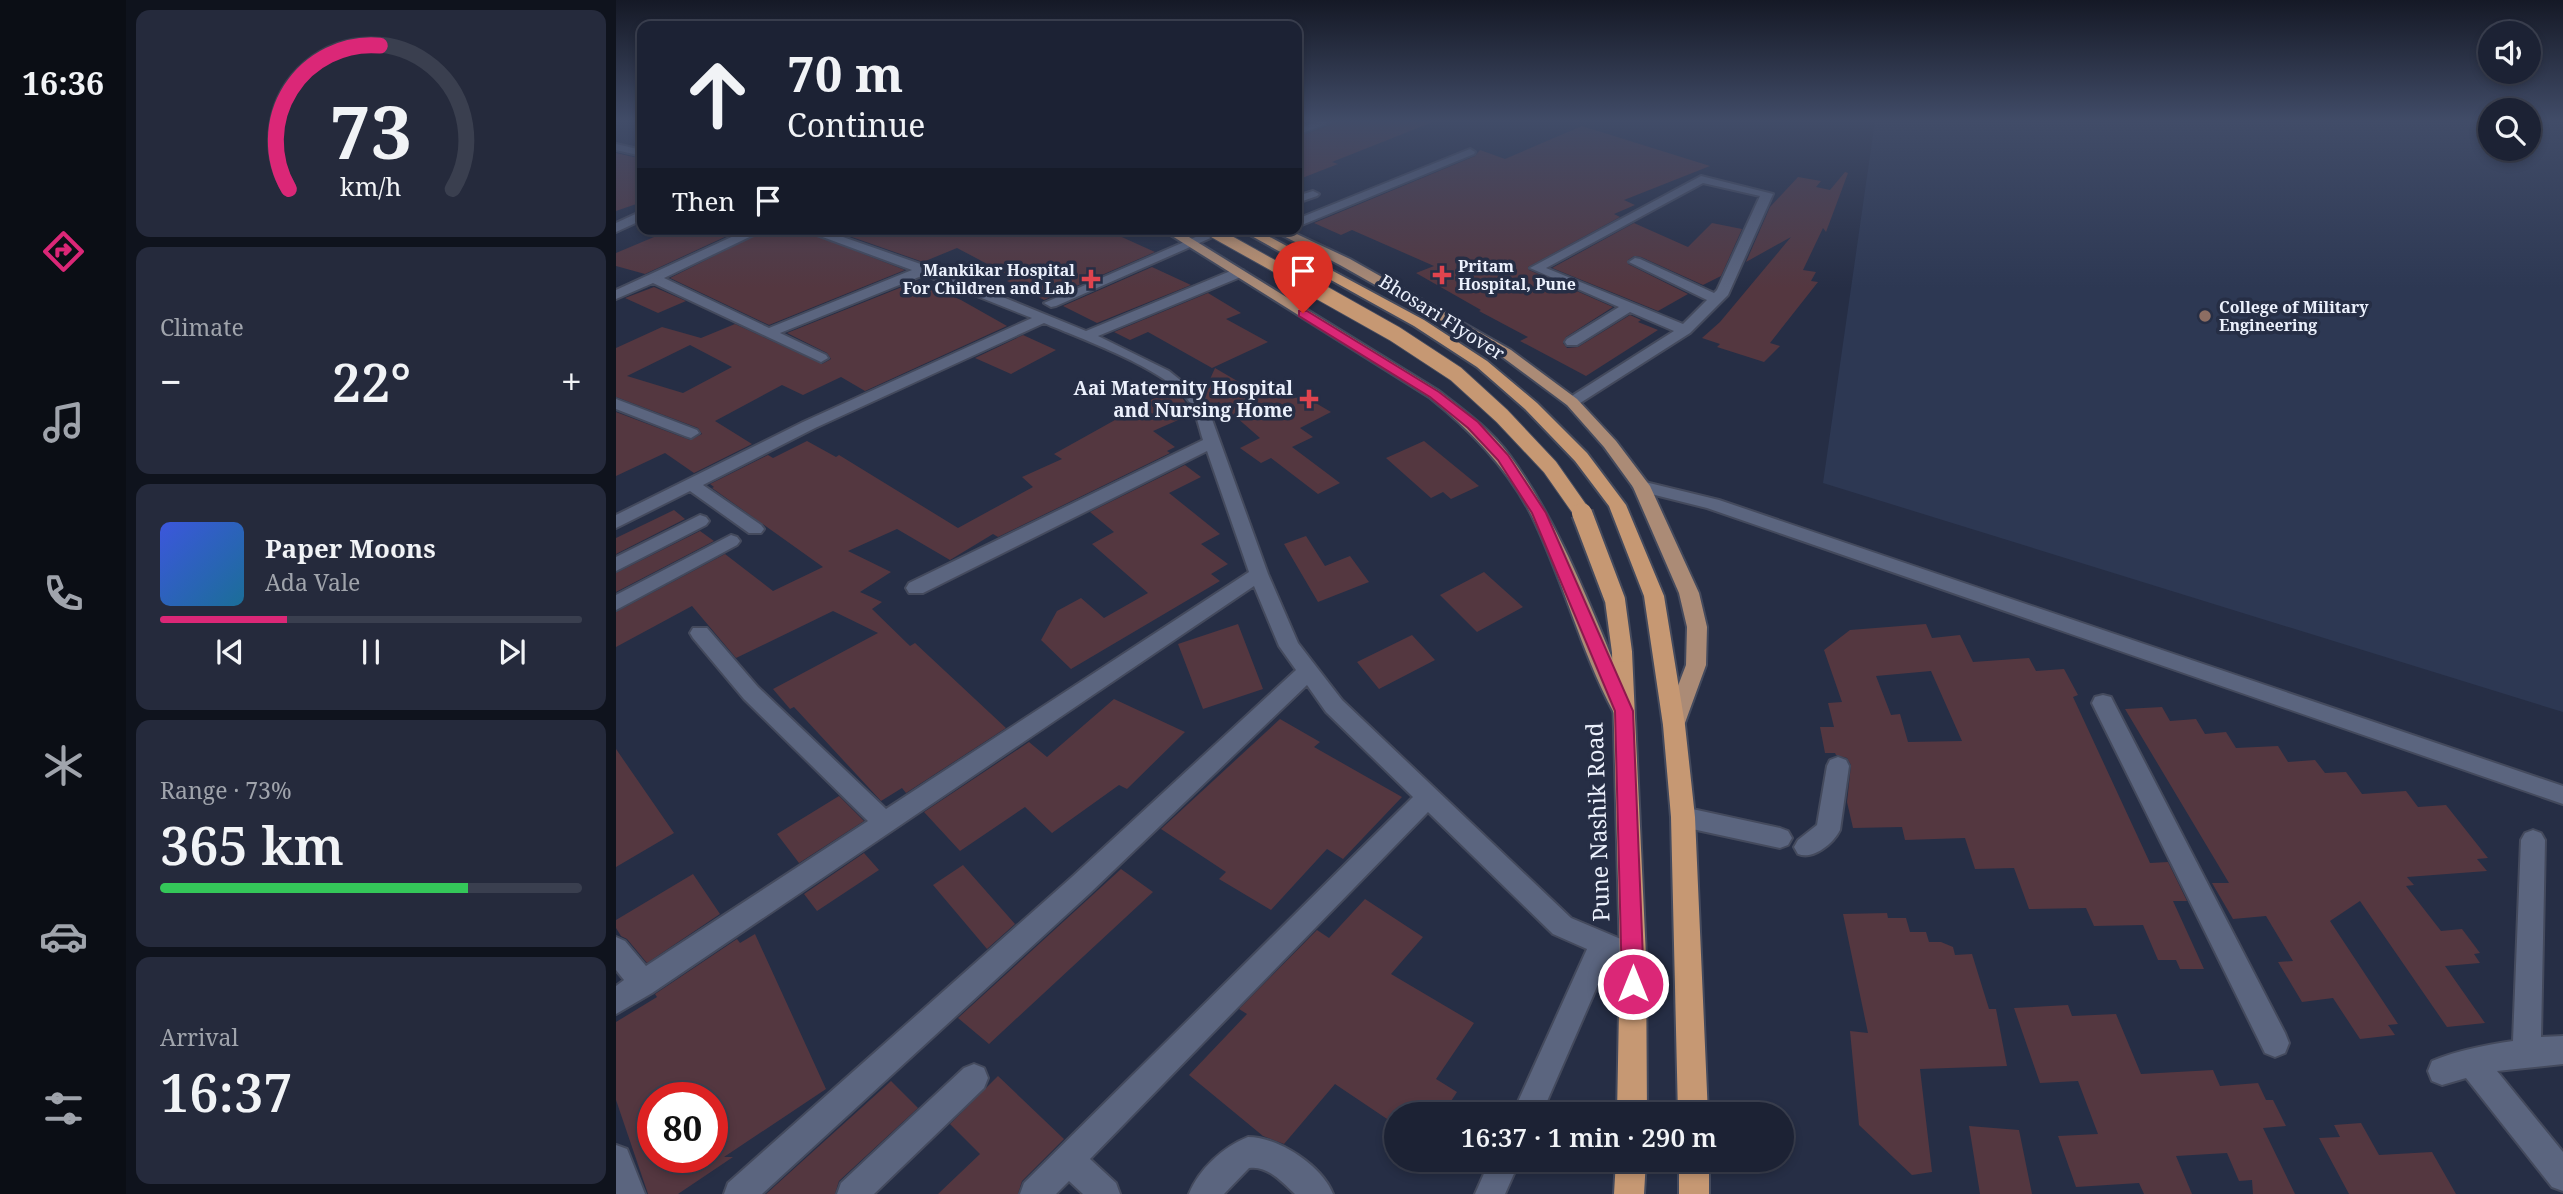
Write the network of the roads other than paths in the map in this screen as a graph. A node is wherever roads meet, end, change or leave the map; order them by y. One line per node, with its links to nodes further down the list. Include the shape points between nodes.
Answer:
1 (1410, 177): 5 (street)
2 (1312, 194): 3 (street)
3 (1302, 198)
4 (637, 218): 6 (street)
5 (1302, 221)
6 (616, 228)
7 (747, 235): 18 (street)
8 (824, 235): 16 (street)
9 (1177, 235): 14 (main road)
10 (1211, 235): 14 (street)
11 (1219, 235): 43 (highway, Bhosari Flyover, bridge, via 1395,334 1456,374 1502,416 1550,467 1582,512 1615,600)
12 (1256, 235): 47 (highway, Bhosari Flyover, via 1419,323 1482,363 1581,457 1617,505 1654,596)
13 (1288, 235): 28 (main road, via 1506,353)
14 (1191, 244): 17 (main road); 22 (street)
15 (1635, 262): 20 (street)
16 (924, 270): 22 (street); 24 (street)
17 (1238, 273): 25 (street); 46 (main road, via 1434,394 1473,425 1503,458 1539,513)
18 (653, 278): 19 (street); 24 (street)
19 (616, 295)
20 (1716, 299): 21 (street, via 1767,194 1701,179 1536,268); 23 (street)
21 (1629, 307): 23 (street); 26 (street)
22 (1048, 310): 25 (street); 32 (street)
23 (1685, 330): 28 (street)
24 (768, 333): 27 (street)
25 (1086, 336): 31 (street, via 1184,386 1197,400)
26 (1572, 342)
27 (821, 358)
28 (1572, 401): 33 (main road)
29 (616, 404): 30 (street)
30 (691, 433)
31 (1213, 442): 39 (street); 40 (street)
32 (691, 484): 35 (street); 36 (street)
33 (1642, 485): 47 (main road, via 1689,593 1697,627 1696,665); 49 (street, via 1726,508)
34 (701, 521): 38 (street)
35 (616, 522)
36 (755, 528)
37 (731, 541): 41 (street)
38 (616, 565)
39 (1259, 574): 44 (street, via 1289,646); 52 (street)
40 (916, 588)
41 (616, 603)
42 (700, 633): 52 (street, via 751,693)
43 (1622, 652): 46 (highway, Pune Nashik Road)
44 (1308, 671): 50 (street, via 1334,706); 77 (street, via 1081,885)
45 (2103, 703): 61 (street)
46 (1624, 711): 58 (highway, Pune Nashik Road)
47 (1674, 725): 51 (highway)
48 (1838, 766): 55 (street, via 1828,830)
49 (2563, 794)
50 (1428, 797): 56 (street, via 1562,926); 71 (street)
51 (1683, 817): 53 (street); 69 (highway)
52 (885, 823): 59 (street)
53 (1780, 838)
54 (2533, 840): 63 (street)
55 (1807, 847)
56 (1603, 944): 58 (street); 67 (street)
57 (616, 949): 59 (street)
58 (1633, 957): 68 (highway, Pune Nashik Road)
59 (643, 984): 60 (street)
60 (616, 1002)
61 (2275, 1043)
62 (2563, 1051): 63 (street)
63 (2527, 1052): 64 (street)
64 (2470, 1062): 65 (street); 75 (street)
65 (2442, 1070)
66 (974, 1078): 78 (street)
67 (1532, 1102)
68 (1632, 1102)
69 (1693, 1102)
70 (616, 1160): 76 (street)
71 (1070, 1160): 79 (street); 80 (street)
72 (1500, 1172): 83 (street)
73 (1631, 1172): 84 (highway)
74 (1694, 1172): 85 (highway)
75 (2563, 1176)
76 (630, 1194)
77 (739, 1194)
78 (852, 1194)
79 (1035, 1194)
80 (1105, 1194)
81 (1204, 1194): 82 (street, via 1240,1155 1259,1152 1271,1154)
82 (1318, 1194)
83 (1490, 1194)
84 (1629, 1194)
85 (1694, 1194)

